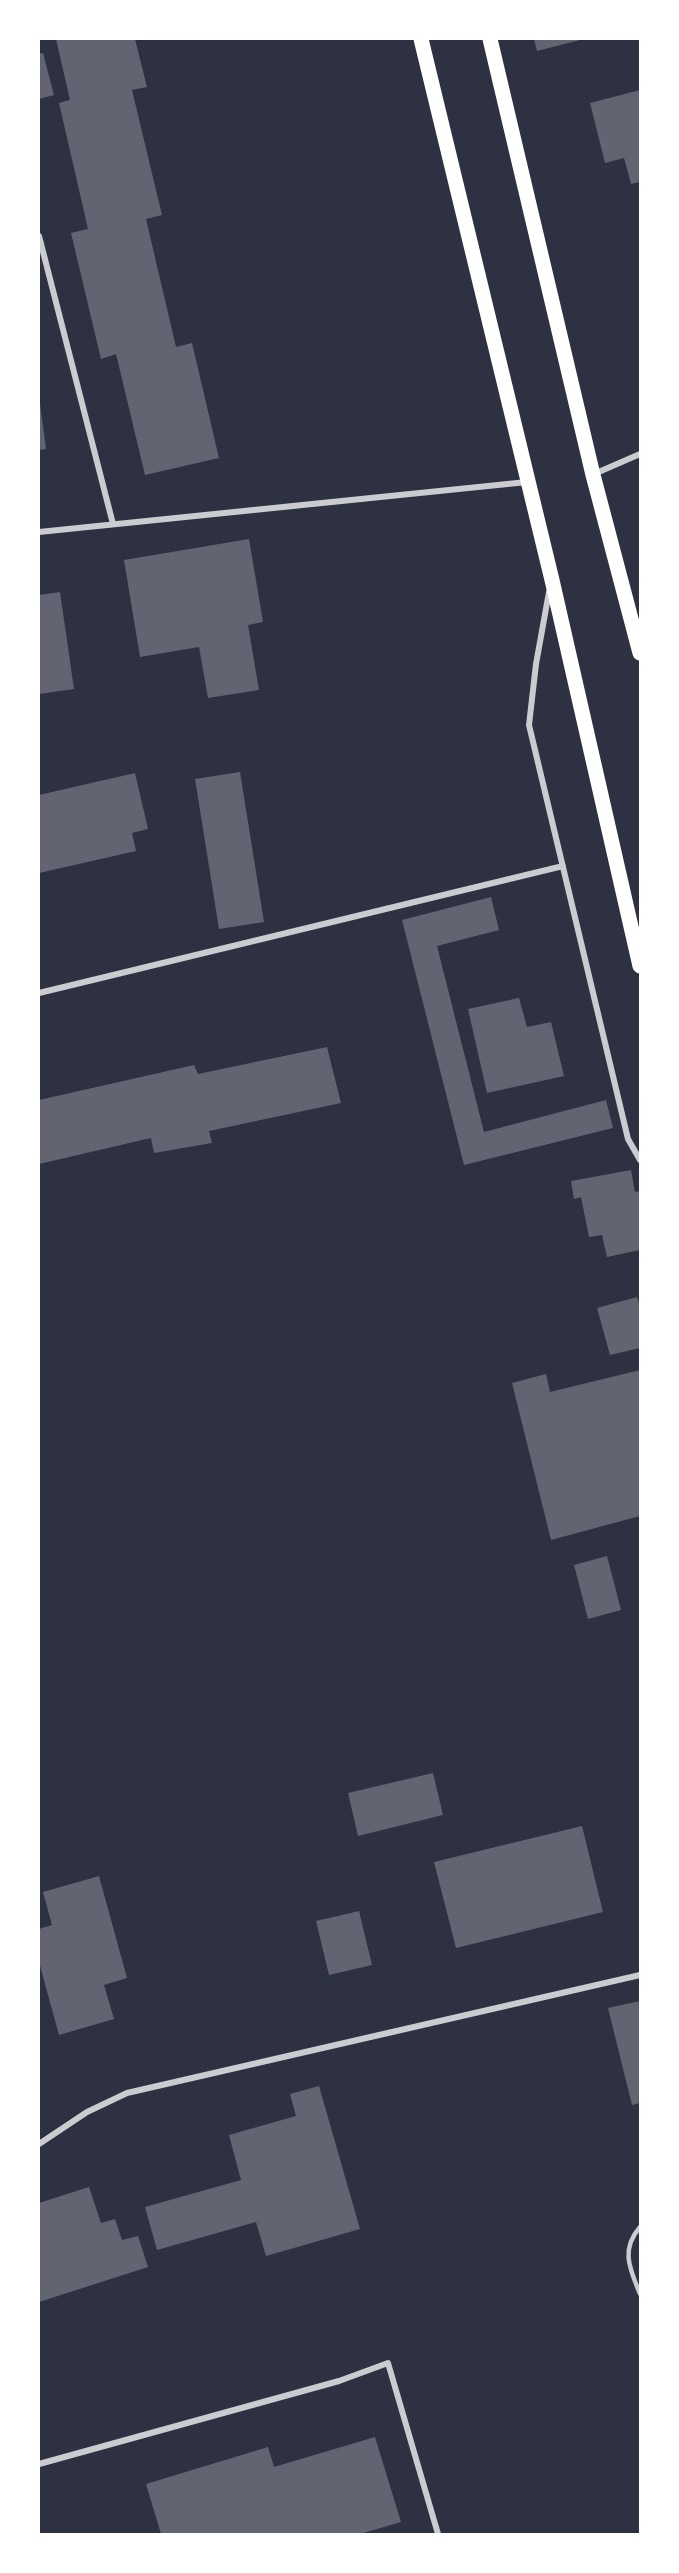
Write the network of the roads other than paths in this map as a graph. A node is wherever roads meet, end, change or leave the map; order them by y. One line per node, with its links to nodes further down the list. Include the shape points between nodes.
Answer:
1 (421, 39): 6 (main road)
2 (490, 39): 5 (main road)
3 (39, 236): 7 (street)
4 (640, 454): 5 (street)
5 (593, 475): 10 (main road)
6 (528, 482): 7 (street); 9 (main road)
7 (113, 524): 8 (street)
8 (39, 532)
9 (552, 580): 11 (street, via 529,725); 13 (main road)
10 (640, 653)
11 (562, 866): 15 (street); 16 (street, via 628,1139)
12 (640, 925): 13 (main road)
13 (635, 946): 14 (main road)
14 (640, 966)
15 (39, 993)
16 (640, 1160)
17 (640, 1975): 18 (street, via 127,2093 87,2112)
18 (39, 2144)
19 (640, 2228): 20 (lane, via 630,2239 628,2265)
20 (640, 2294)
21 (39, 2464): 22 (street, via 339,2381 388,2363)
22 (438, 2534)

